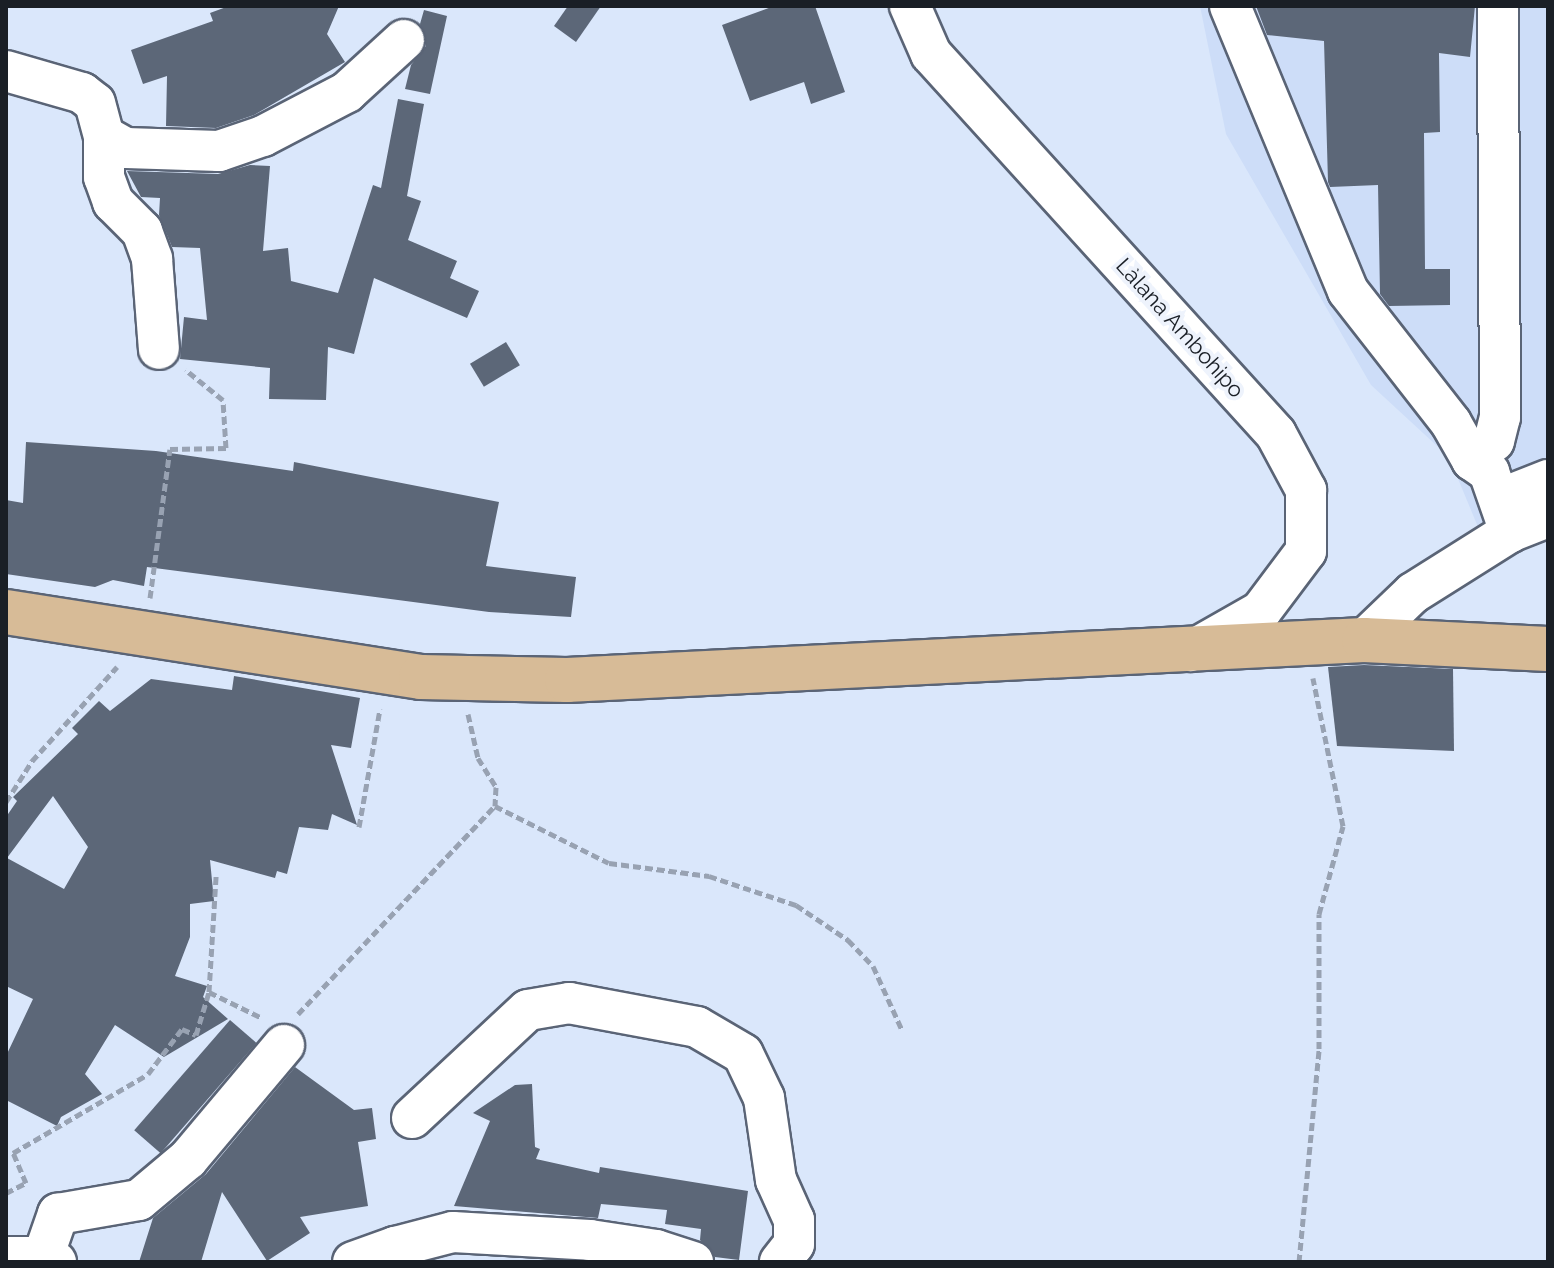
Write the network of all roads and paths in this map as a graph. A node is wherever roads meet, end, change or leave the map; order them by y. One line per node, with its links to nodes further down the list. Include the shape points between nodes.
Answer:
1 (910, 6): 17 (street, Làlana Ambohipo, via 931,54 1276,434 1306,490 1306,551 1261,611)
2 (1230, 6): 8 (street, via 1348,291 1451,423)
3 (1498, 6): 8 (street, via 1500,417 1494,441)
4 (404, 40): 6 (street, via 347,92 263,136 219,151 126,148)
5 (6, 71): 6 (street, via 82,93 95,103)
6 (104, 136): 7 (street, via 104,177 113,202 142,231 152,259)
7 (159, 349): 13 (path, via 223,400 226,448 170,449)
8 (1472, 460): 10 (street, via 1489,472)
9 (1548, 480): 10 (street)
10 (1506, 515): 11 (street); 14 (street)
11 (1548, 517)
12 (6, 612): 13 (main road)
13 (142, 631): 18 (main road); 20 (path, via 116,669 32,761)
14 (1364, 640): 15 (main road); 16 (main road)
15 (1306, 647): 17 (main road); 34 (path, via 1343,826 1319,914 1319,1049)
16 (1548, 649)
17 (1191, 651): 19 (main road, via 567,680)
18 (387, 671): 19 (main road); 22 (path)
19 (452, 678): 21 (path, via 469,715 478,758 496,787)
20 (6, 802)
21 (495, 806): 25 (path); 26 (path, via 609,863 709,876 796,905 848,940 873,966)
22 (359, 827)
23 (216, 876): 24 (path)
24 (209, 992): 25 (path); 28 (path, via 196,1035 182,1029 148,1074 13,1153 26,1183)
25 (283, 1029): 30 (street, via 188,1159 139,1200 58,1214)
26 (902, 1030)
27 (412, 1118): 33 (street, via 528,1010 569,1003 697,1027 743,1054 764,1098 776,1180 794,1220 794,1244)
28 (6, 1193)
29 (396, 1254): 31 (street); 32 (street, via 453,1232 590,1240 656,1250)
30 (35, 1259)
31 (353, 1262)
32 (693, 1262)
33 (780, 1262)
34 (1299, 1262)

